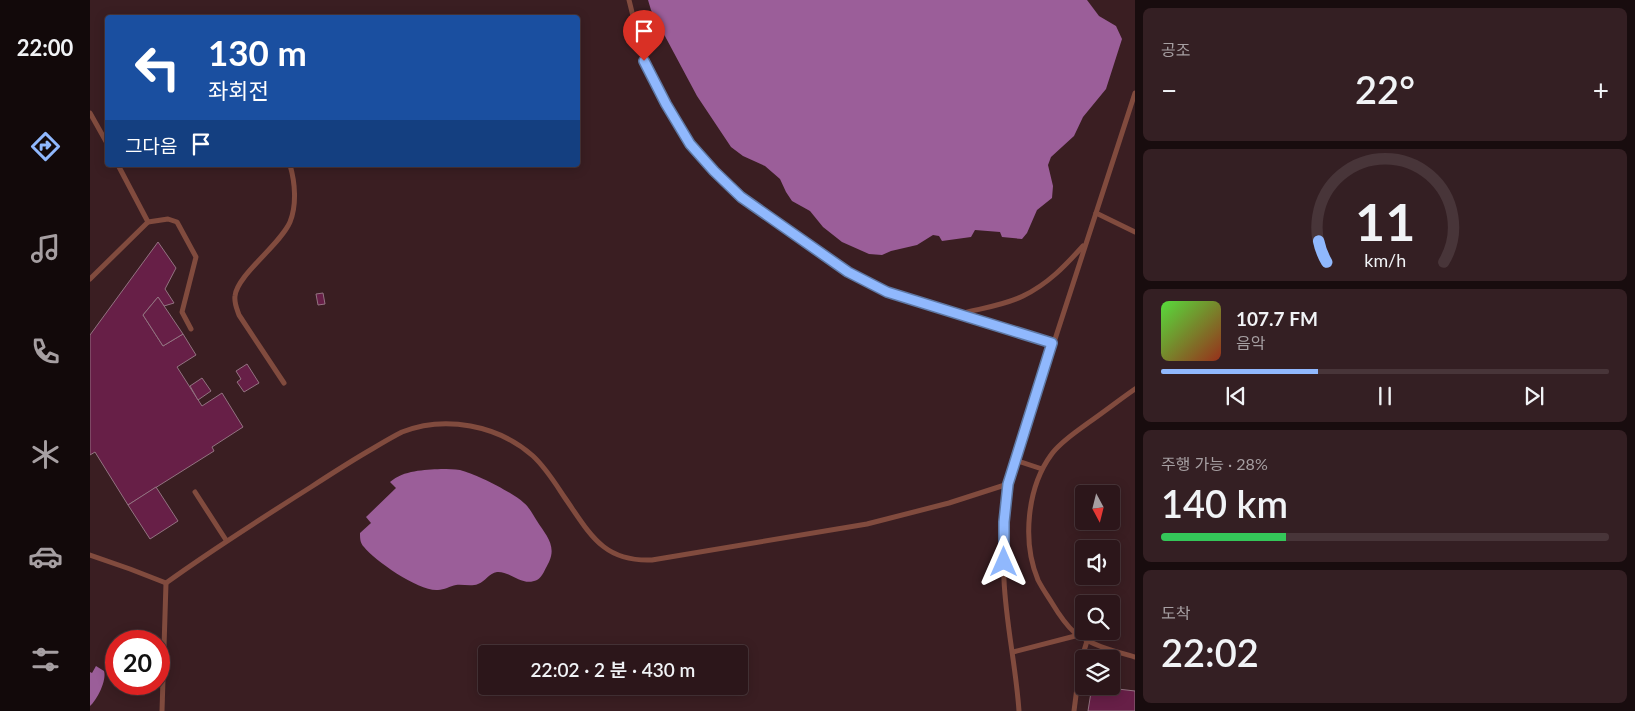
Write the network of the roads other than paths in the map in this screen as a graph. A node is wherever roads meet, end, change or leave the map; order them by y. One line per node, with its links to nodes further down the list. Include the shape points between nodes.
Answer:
1 (629, 0): 12 (lane, via 644,61 666,104 690,144 741,197 848,272 887,292)
2 (1135, 93): 7 (lane)
3 (90, 113): 4 (lane)
4 (105, 138)
5 (119, 167): 8 (lane)
6 (290, 167): 15 (lane, via 294,204 290,222 238,286 235,297 239,315)
7 (1096, 213): 9 (lane); 10 (lane)
8 (148, 222): 11 (lane); 13 (lane, via 168,219 177,222 196,257 182,312)
9 (1135, 232)
10 (1086, 244): 12 (lane, via 1059,272 1022,297); 14 (lane)
11 (90, 279)
12 (962, 314): 14 (lane)
13 (190, 329)
14 (1052, 343): 17 (lane)
15 (284, 383)
16 (1135, 389): 18 (lane, via 1070,436 1052,453)
17 (1015, 460): 18 (lane); 19 (lane)
18 (1042, 469): 24 (lane, via 1031,512 1032,560 1038,580 1056,611)
19 (1008, 484): 21 (lane, via 867,524 635,561 611,552 591,536 547,472 524,448 488,430 443,424 413,429 386,441); 27 (lane, via 1004,582)
20 (195, 492): 21 (lane)
21 (226, 540): 23 (lane)
22 (90, 555): 23 (lane)
23 (166, 583): 29 (lane)
24 (1075, 632)
25 (1075, 636): 27 (lane)
26 (1087, 641): 28 (lane); 31 (lane, via 1080,664)
27 (1013, 652): 30 (lane)
28 (1135, 657)
29 (162, 711)
30 (1019, 711)
31 (1074, 711)

